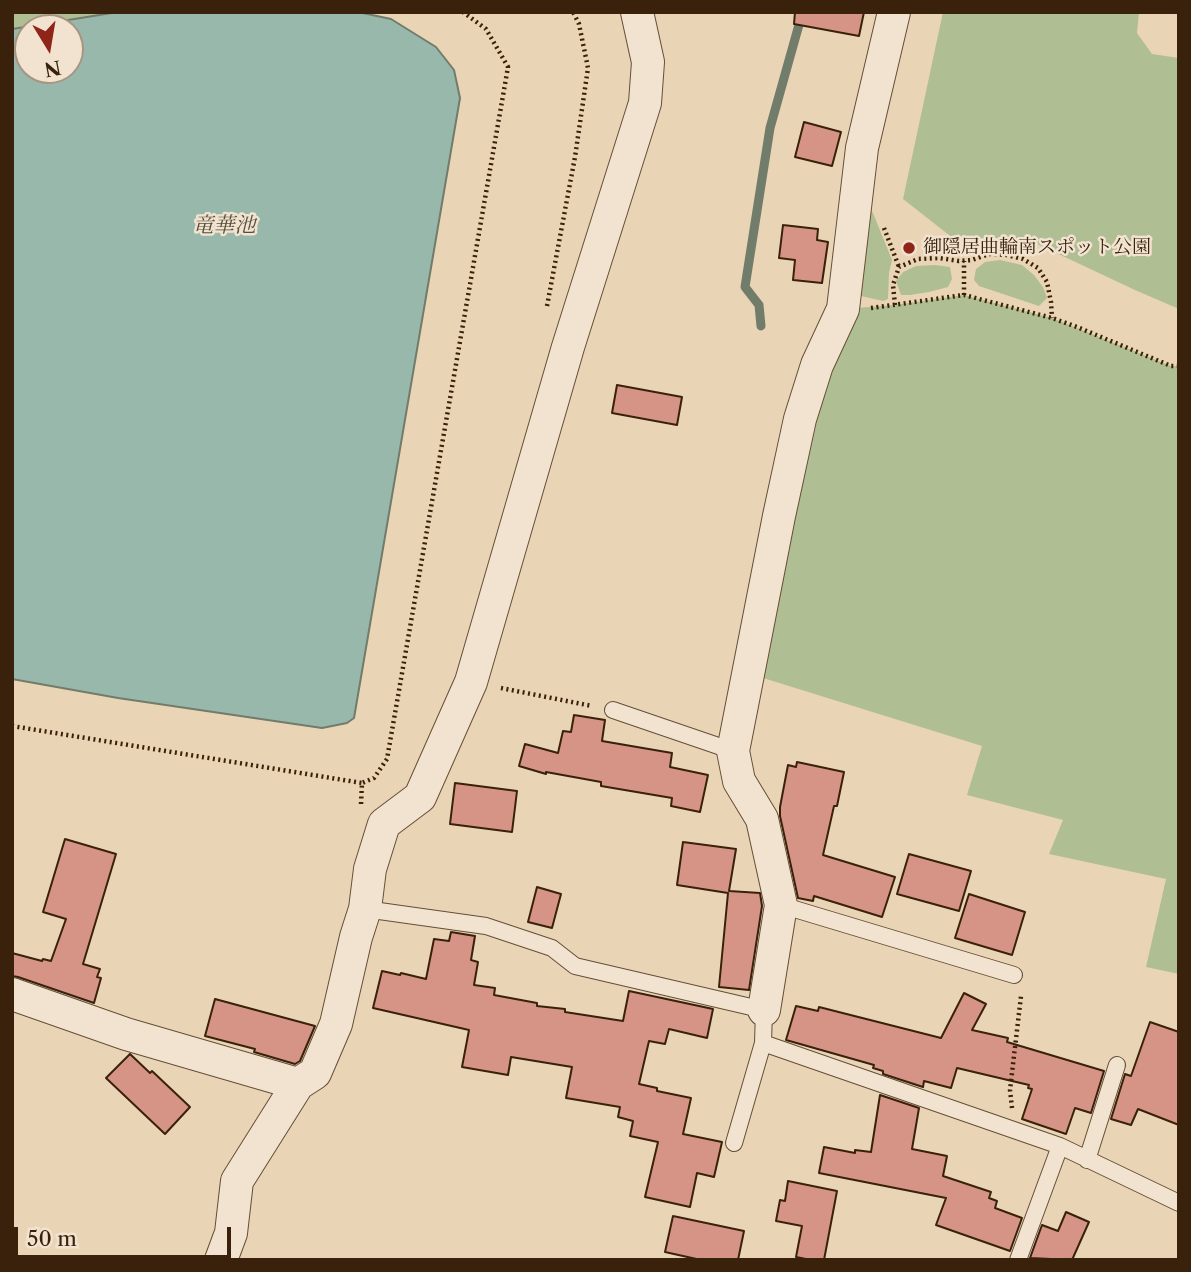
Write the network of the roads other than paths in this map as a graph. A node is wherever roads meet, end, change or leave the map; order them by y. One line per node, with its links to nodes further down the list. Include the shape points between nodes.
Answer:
1 (637, 12): 6 (street, via 648,62 645,103 568,347 471,682 420,797 384,824 370,869)
2 (894, 12): 4 (street, via 862,148 843,309 817,365 800,419)
3 (613, 710): 4 (lane)
4 (733, 751): 5 (street, via 739,781 762,819)
5 (781, 905): 7 (lane); 9 (street)
6 (365, 909): 9 (lane, via 486,926 552,948 575,966); 12 (street, via 337,1024 315,1073)
7 (1014, 975)
8 (12, 994): 12 (street, via 126,1034)
9 (764, 1010): 10 (lane)
10 (763, 1043): 13 (lane); 14 (lane)
11 (1117, 1066): 15 (lane)
12 (298, 1084): 17 (street, via 237,1181 231,1233)
13 (734, 1143)
14 (1060, 1146): 15 (lane); 18 (lane)
15 (1087, 1160): 16 (lane)
16 (1179, 1203)
17 (221, 1260)
18 (1018, 1260)

